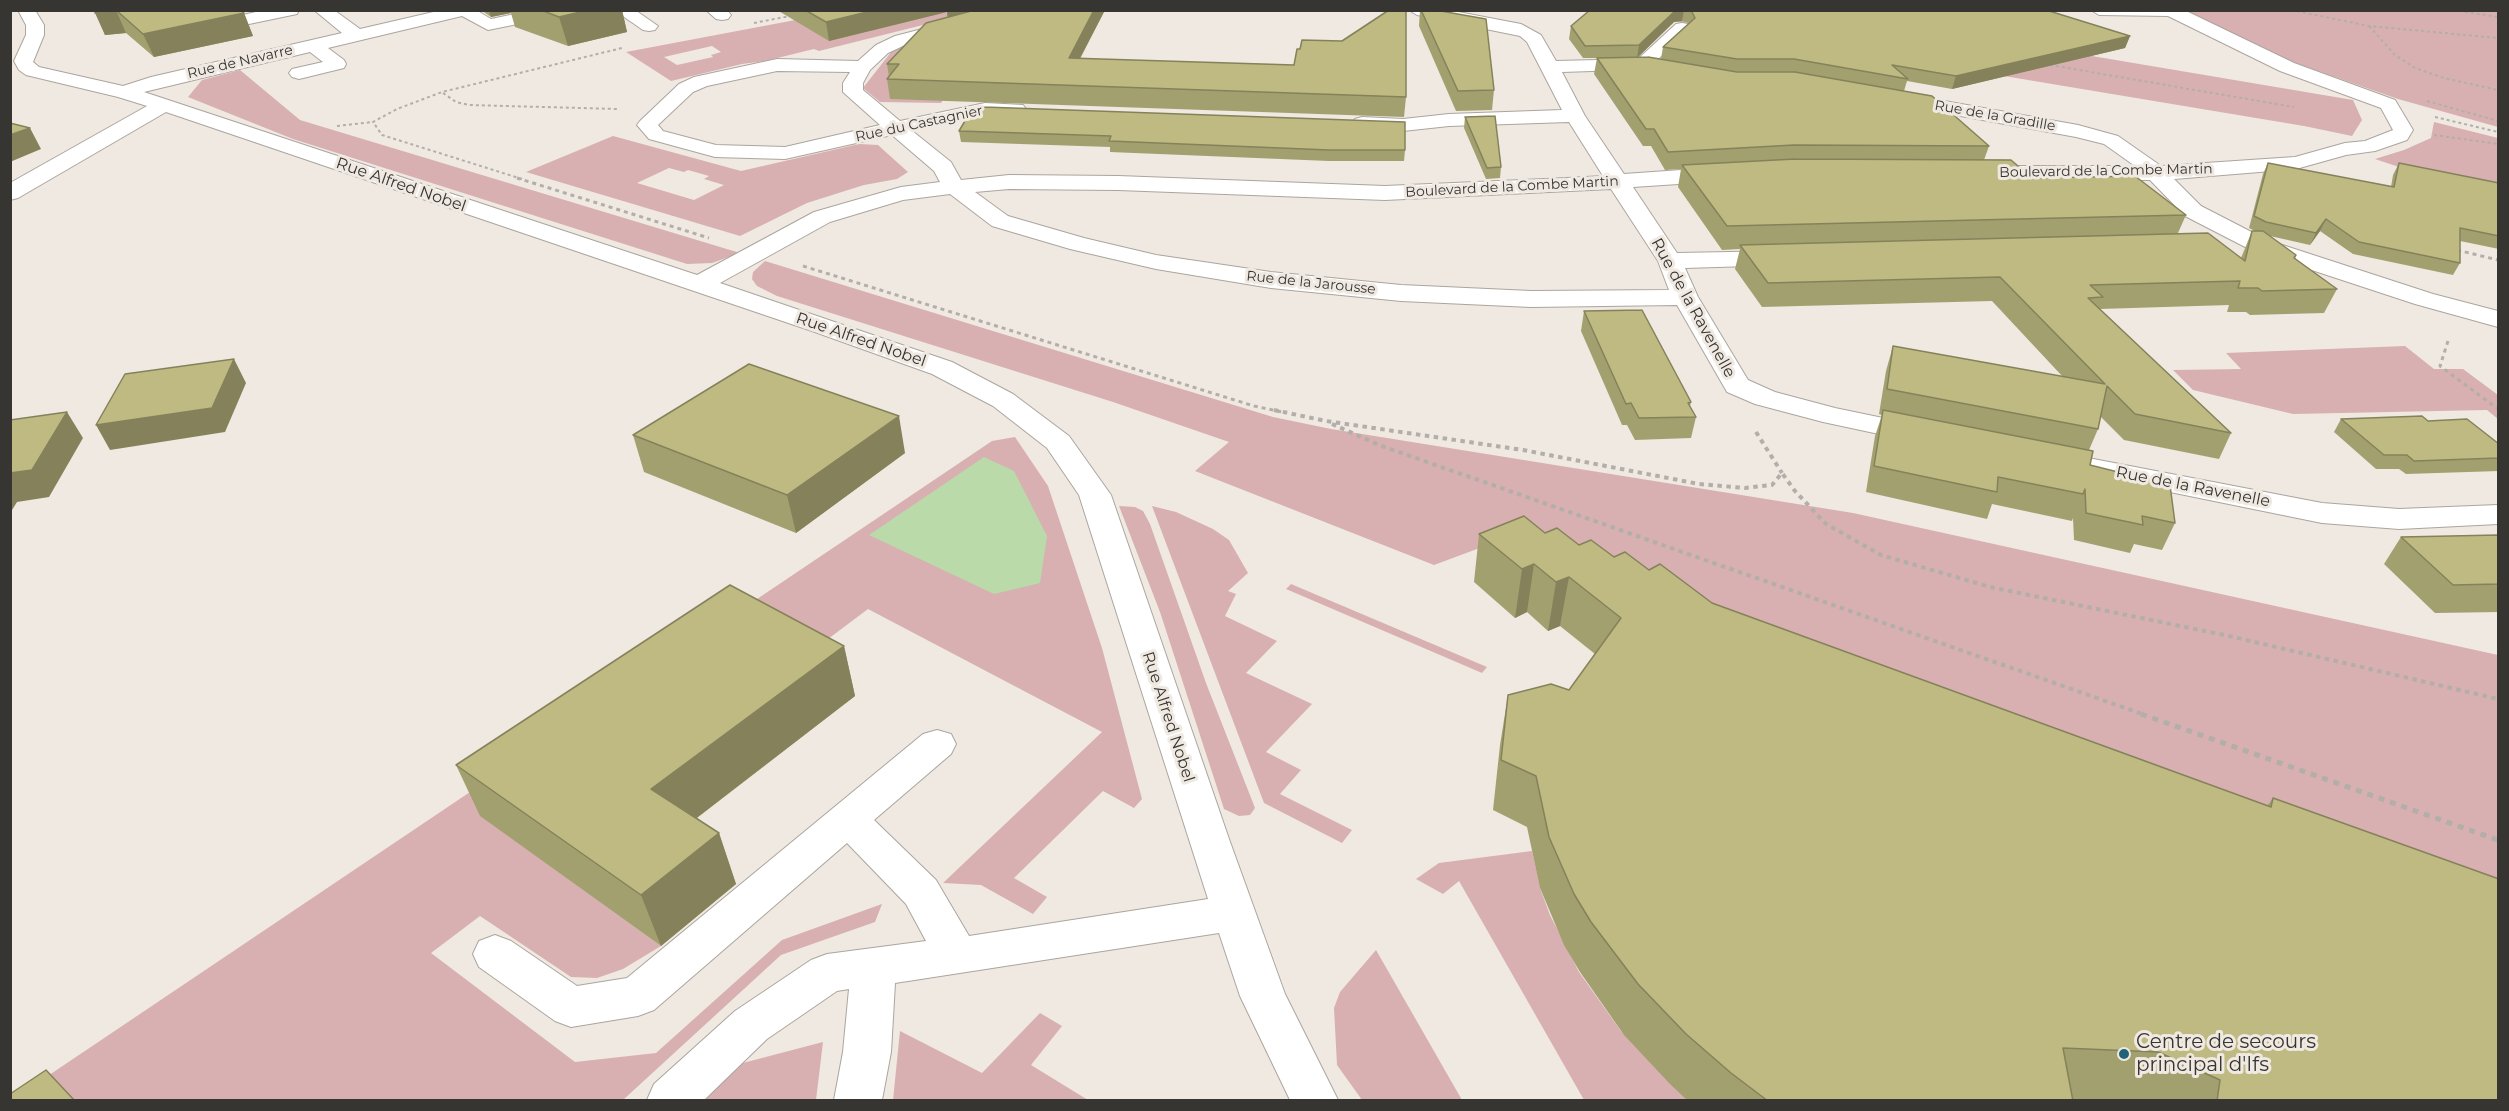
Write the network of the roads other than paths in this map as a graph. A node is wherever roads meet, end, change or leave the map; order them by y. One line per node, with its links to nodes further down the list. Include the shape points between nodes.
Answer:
1 (291, 10): 11 (street)
2 (322, 10): 14 (street)
3 (562, 10): 8 (street, via 488,25)
4 (622, 10): 12 (street)
5 (1019, 10): 18 (street, via 901,40 882,49)
6 (1417, 10): 17 (street, via 1526,32 1535,39)
7 (2099, 10): 9 (street)
8 (466, 11): 14 (street, Rue de Navarre)
9 (2169, 11): 22 (street, Boulevard de la Combe Martin, via 2287,67)
10 (22, 15): 21 (street, Rue Alfred Nobel, via 35,25)
11 (249, 19)
12 (649, 26)
13 (1682, 28): 16 (street, via 1648,58)
14 (356, 35): 15 (street, Rue de Navarre)
15 (313, 45): 20 (street, via 337,64); 23 (street, Rue de Navarre)
16 (1646, 65): 17 (street); 19 (street)
17 (1549, 67): 27 (street)
18 (863, 68): 29 (street, Rue de la Jarousse, via 853,83 853,92); 29 (street, Rue du Castagnier, via 777,64 701,81 686,88 647,125 656,135 715,151 785,153)
19 (1668, 69)
20 (299, 73)
21 (22, 75): 23 (street, Rue Alfred Nobel)
22 (2343, 88): 30 (street, Boulevard de la Combe Martin, via 2362,101 2370,124 2363,137); 30 (street, Boulevard de la Combe Martin, via 2388,104 2403,130 2400,136 2368,147)
23 (124, 92): 25 (street, Rue Alfred Nobel)
24 (1883, 96): 33 (street, Rue de la Gradille, via 2078,130 2111,140)
25 (164, 105): 36 (street); 41 (street, Rue Alfred Nobel)
26 (1040, 110): 29 (street, Rue du Castagnier, via 985,109)
27 (1575, 116): 28 (street, via 1403,125); 34 (street)
28 (1344, 123)
29 (897, 128): 35 (street, Rue de la Jarousse, via 943,167)
30 (2345, 149): 33 (street, Boulevard de la Combe Martin, via 2296,163)
31 (1747, 173): 34 (street, Boulevard de la Combe Martin)
32 (1962, 173): 33 (street, Boulevard de la Combe Martin)
33 (2156, 173): 37 (street, Rue de la Gradille, via 2193,211)
34 (1618, 183): 35 (street, Boulevard de la Combe Martin, via 1385,193 1118,183 1009,182); 40 (street, Rue de la Ravenelle)
35 (954, 187): 41 (street, Boulevard de la Combe Martin, via 901,194 822,217); 42 (street, Rue de la Jarousse, via 1000,221 1078,244 1156,262 1271,280 1401,293 1531,299)
36 (10, 193)
37 (2259, 245): 38 (street); 43 (street, via 2413,296)
38 (2211, 246)
39 (1807, 258): 40 (street)
40 (1670, 261): 42 (street, Rue de la Ravenelle)
41 (698, 285): 49 (street, Rue Alfred Nobel, via 942,368 1003,400 1058,442 1095,495)
42 (1684, 297): 44 (street, Rue de la Ravenelle, via 1737,386 1765,398 1833,416)
43 (2499, 319)
44 (1951, 440)
45 (2055, 460): 46 (street, Rue de la Ravenelle, via 2322,513 2399,519)
46 (2499, 515)
47 (937, 744): 48 (street)
48 (848, 819): 50 (street, via 639,996 571,1007); 51 (street, via 921,892)
49 (1234, 913): 51 (street); 55 (street, Rue Alfred Nobel, via 1263,996)
50 (495, 954)
51 (957, 956): 52 (street)
52 (874, 967): 53 (street, via 827,973 751,1024); 54 (street, via 867,1052)
53 (671, 1101)
54 (858, 1101)
55 (1314, 1101)

